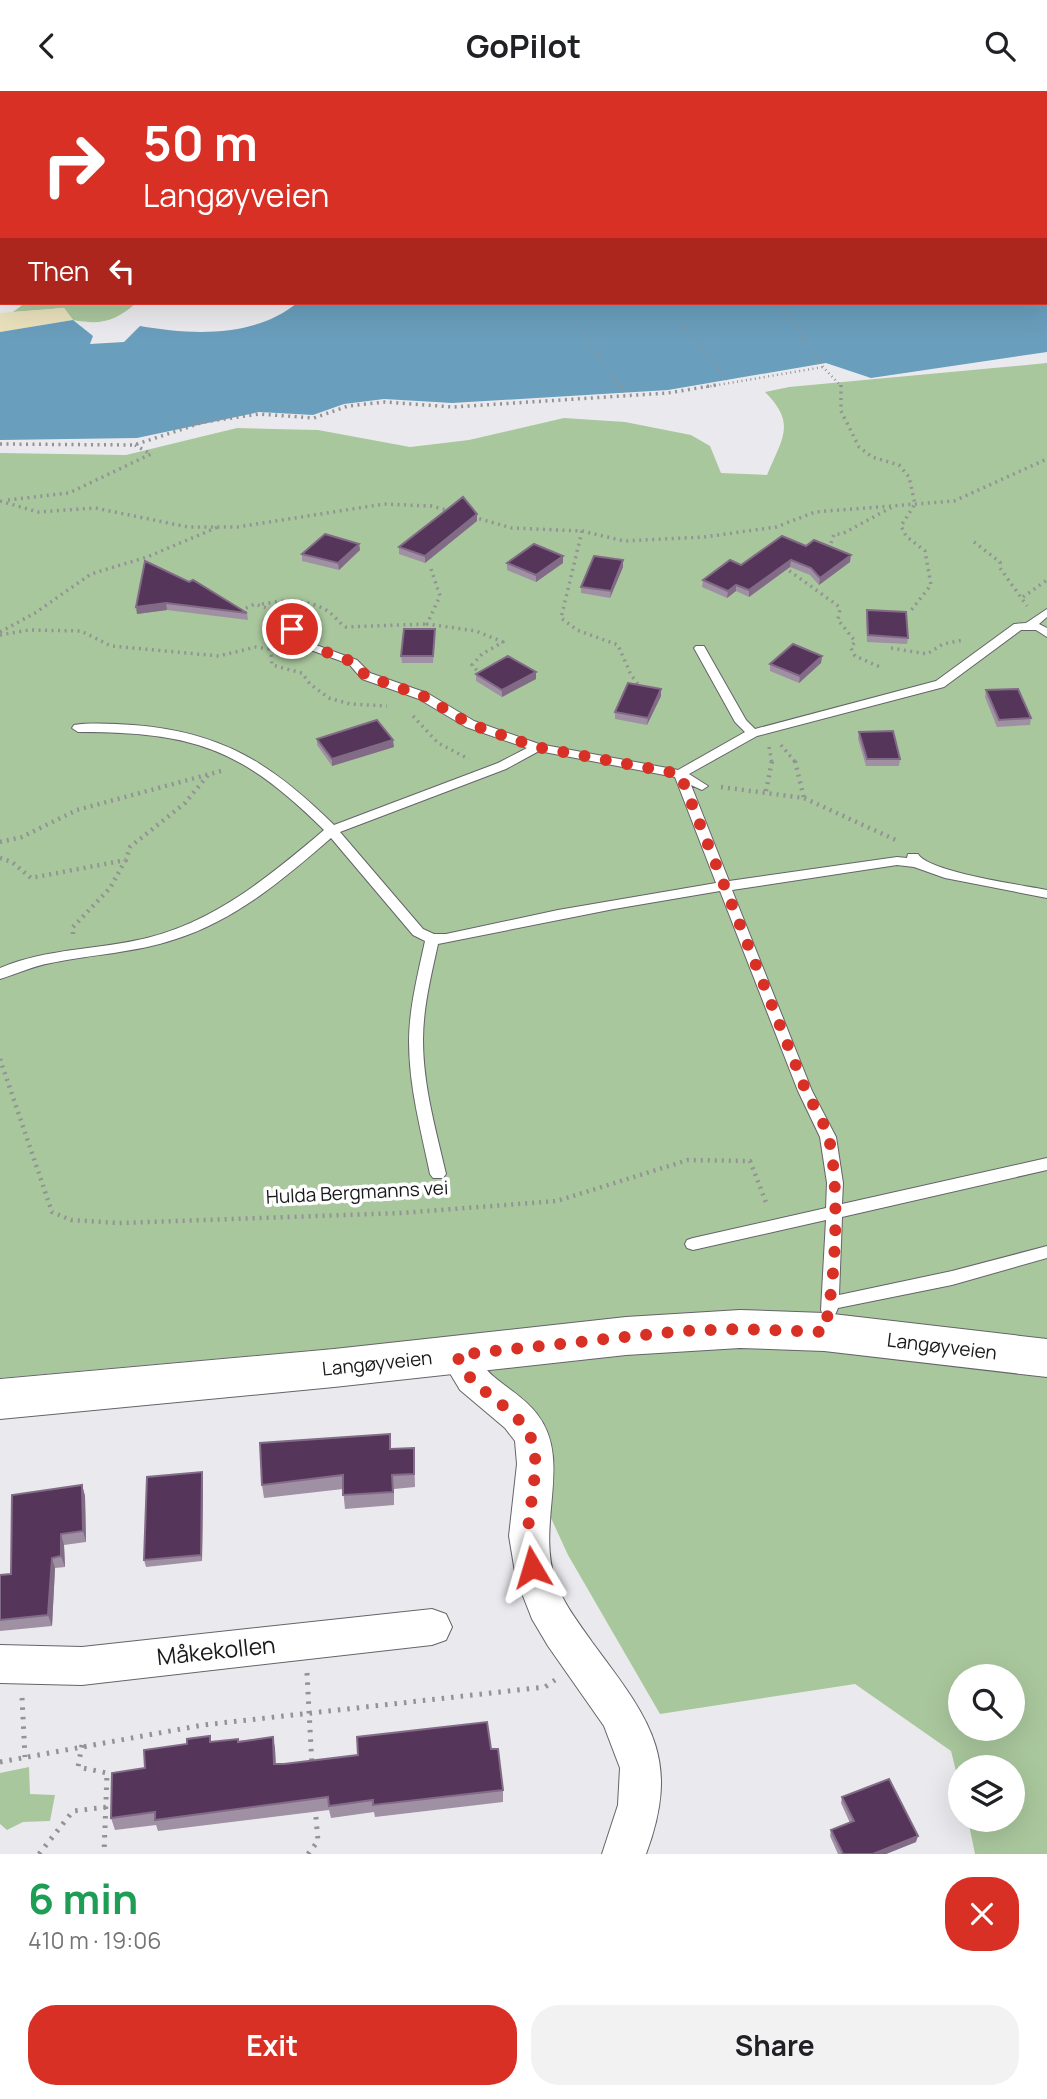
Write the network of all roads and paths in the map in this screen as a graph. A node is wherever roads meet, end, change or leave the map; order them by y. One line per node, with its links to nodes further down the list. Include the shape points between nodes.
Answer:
1 (783, 306): 4 (path)
2 (681, 323): 5 (path)
3 (583, 334): 6 (path)
4 (823, 367): 5 (path); 11 (path, via 842,386 840,416 859,447 885,464 899,465 909,477)
5 (729, 382): 6 (path, via 668,393)
6 (625, 394): 8 (path, via 453,407 385,402 348,406 314,418 259,414 204,422)
7 (0, 444): 8 (path)
8 (134, 445): 10 (path, via 151,454 69,493)
9 (1047, 459): 11 (path, via 954,501)
10 (2, 501): 15 (path, via 38,512 95,508 188,527)
11 (915, 505): 12 (path); 24 (path, via 901,526 925,551 931,585)
12 (895, 506): 16 (path, via 815,512 776,527 704,537 624,541); 18 (path, via 834,534)
13 (454, 512): 15 (path, via 384,504)
14 (466, 515): 16 (path, via 512,528)
15 (220, 527): 28 (path, via 91,574)
16 (582, 531): 36 (path, via 561,618 577,630 618,645)
17 (974, 542): 22 (path, via 1000,562)
18 (831, 543)
19 (784, 566): 34 (path, via 834,601 840,609 838,620 855,641 851,648 855,656)
20 (430, 569): 26 (path, via 440,596)
21 (1047, 580): 22 (path)
22 (1023, 597): 25 (path)
23 (261, 604): 26 (path, via 292,600 313,604 346,627)
24 (909, 613)
25 (1038, 618): 29 (lane); 30 (lane)
26 (427, 624): 35 (path, via 492,634 503,642 472,665)
27 (272, 627): 40 (lane, via 292,629 312,647 353,662 366,676 423,696 470,724)
28 (0, 633): 33 (path, via 81,631 111,646 219,656 256,647)
29 (1047, 634)
30 (995, 641): 32 (path, via 961,640 927,654); 38 (lane, via 940,684)
31 (700, 648): 39 (lane, via 741,722)
32 (891, 648)
33 (270, 649)
34 (880, 667)
35 (482, 676)
36 (641, 688)
37 (78, 728): 41 (lane, via 127,727 182,734 228,748)
38 (766, 729): 39 (lane); 45 (path, via 773,768); 46 (path, via 789,750 803,783)
39 (753, 733): 43 (lane)
40 (537, 747): 43 (lane); 47 (lane, via 502,766)
41 (267, 771): 42 (path); 47 (lane)
42 (208, 774): 48 (path, via 77,810 22,837); 50 (path, via 185,803 130,847)
43 (680, 774): 44 (lane); 52 (lane)
44 (702, 786): 45 (path)
45 (766, 791): 46 (path)
46 (804, 798): 51 (path, via 903,844)
47 (332, 829): 54 (lane, via 418,932); 55 (lane, via 264,885 191,931 145,944)
48 (0, 842)
49 (0, 858): 50 (path, via 31,878)
50 (126, 860): 55 (path, via 120,876 73,927)
51 (914, 860): 52 (lane); 53 (lane, via 945,874)
52 (725, 885): 54 (lane); 60 (lane, via 828,1137)
53 (1047, 894)
54 (432, 939): 59 (lane, Hulda Bergmanns vei, via 416,1041 418,1080)
55 (74, 953): 56 (lane, via 23,962)
56 (0, 974)
57 (0, 1059): 61 (path, Hulda Bergmanns vei, via 52,1212 71,1220 119,1223 401,1213 557,1201 688,1160 750,1161)
58 (1047, 1164): 60 (lane)
59 (438, 1174)
60 (834, 1214): 61 (lane); 64 (lane)
61 (775, 1226): 62 (lane)
62 (693, 1244)
63 (1047, 1252): 64 (lane)
64 (828, 1317): 65 (main road, Langøyveien); 66 (main road, Langøyveien)
65 (457, 1355): 67 (main road, Langøyveien); 82 (street, via 467,1375 508,1409 533,1441 528,1536 540,1596 623,1721 642,1771 642,1797)
66 (1047, 1358)
67 (0, 1399)
68 (432, 1627): 69 (street, Måkekollen)
69 (307, 1641): 70 (street, Måkekollen, via 82,1666); 72 (path)
70 (10, 1665): 74 (path)
71 (545, 1687): 72 (path)
72 (308, 1711): 73 (path); 76 (path)
73 (82, 1745): 74 (path); 78 (path, via 78,1767 107,1773)
74 (25, 1757): 75 (path)
75 (0, 1762)
76 (313, 1776)
77 (315, 1802): 81 (path, via 318,1841)
78 (108, 1807): 79 (path, via 73,1811); 80 (path)
79 (39, 1854)
80 (104, 1854)
81 (308, 1854)
82 (624, 1854)

